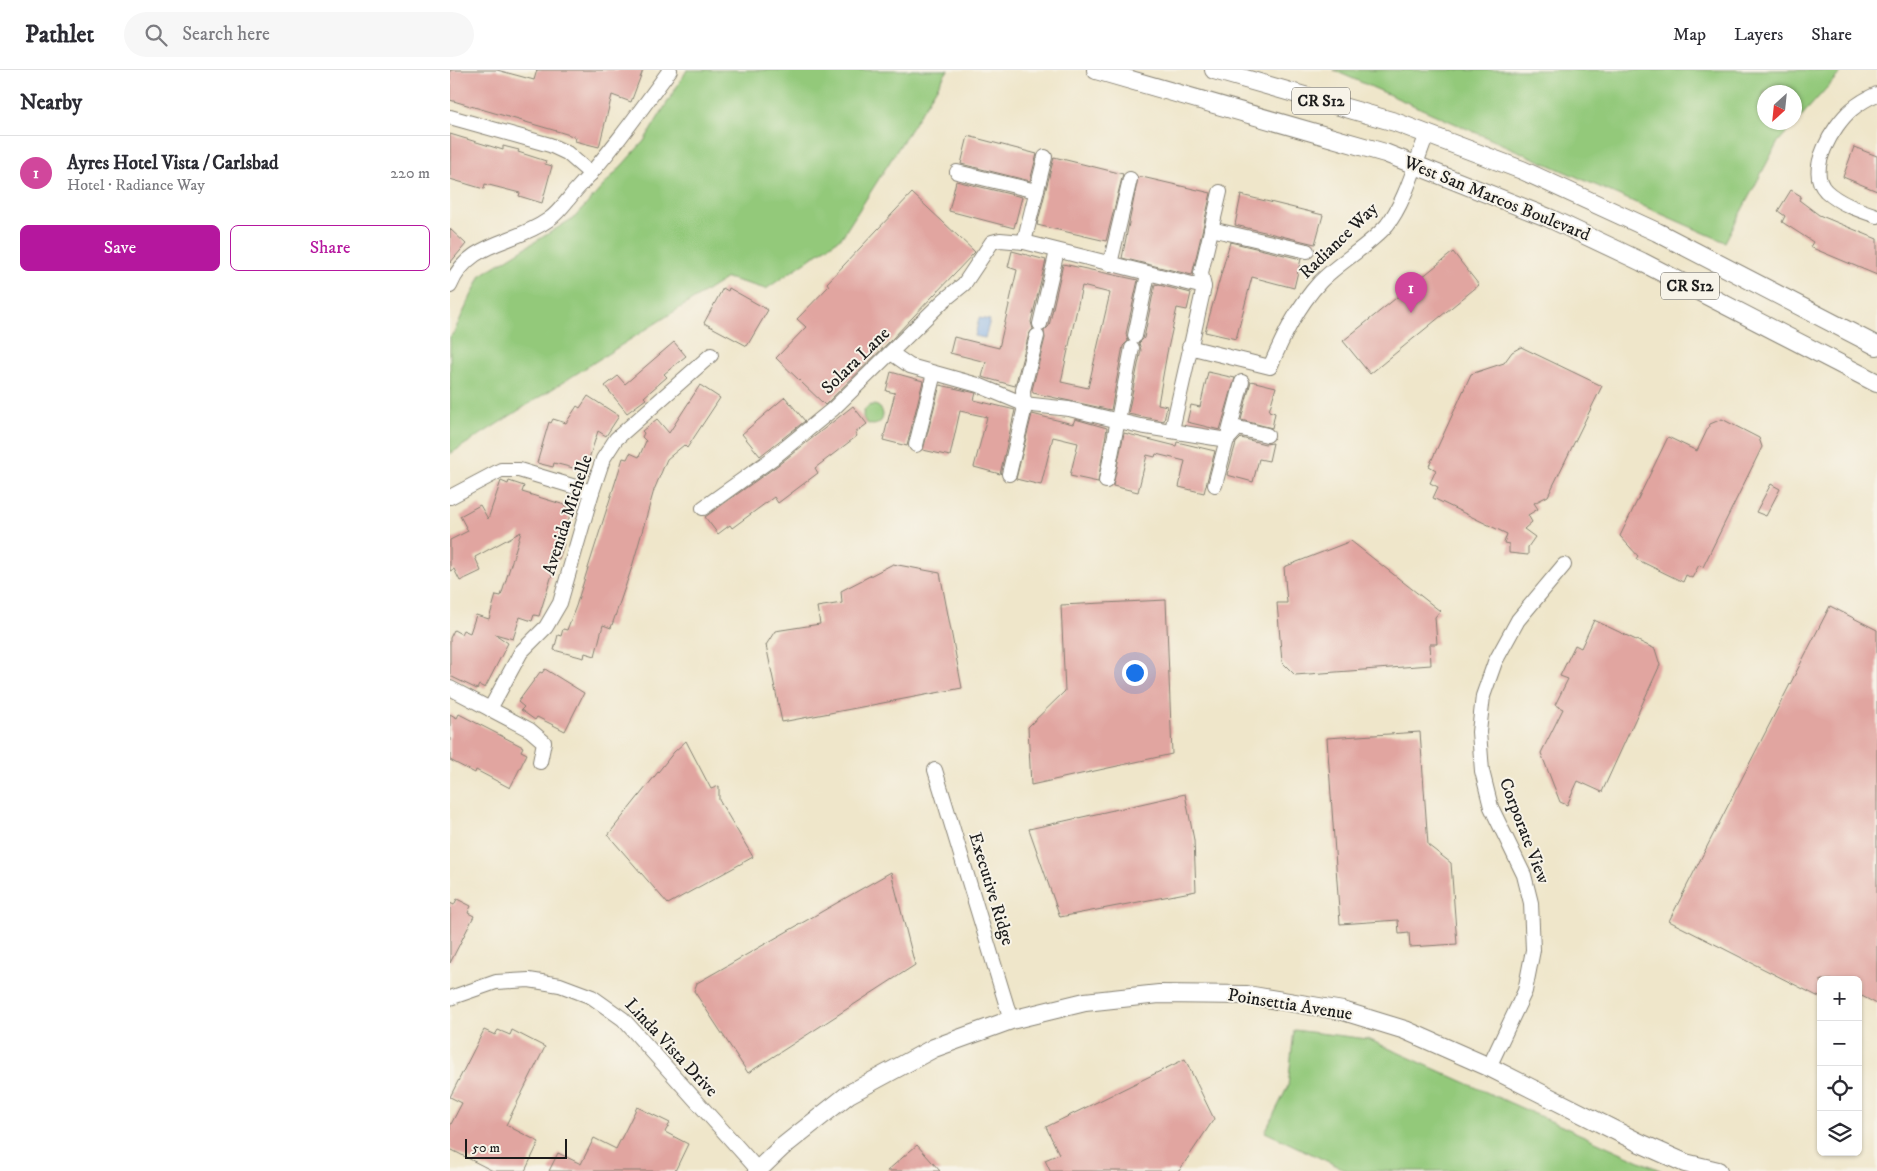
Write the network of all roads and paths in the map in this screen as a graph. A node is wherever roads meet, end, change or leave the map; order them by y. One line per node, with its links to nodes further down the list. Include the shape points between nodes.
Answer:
1 (670, 70): 10 (street)
2 (1096, 70): 8 (main road, West San Marcos Boulevard / CR S12, via 1385,153)
3 (1214, 70): 6 (main road, West San Marcos Boulevard / CR S12, via 1396,122)
4 (1877, 94): 14 (street, via 1864,100 1840,122 1819,162 1818,176 1825,190 1842,203)
5 (450, 117): 10 (street, via 550,145 567,153)
6 (1427, 134): 8 (street, Radiance Way); 23 (main road, West San Marcos Boulevard / CR S12, via 1578,195)
7 (1045, 157): 12 (street)
8 (1415, 165): 24 (street, Radiance Way, via 1388,223 1321,281 1286,331 1270,367); 29 (main road, West San Marcos Boulevard / CR S12, via 1565,225)
9 (958, 172): 12 (street)
10 (591, 174): 21 (street, via 549,220 486,246 467,261)
11 (1130, 179): 19 (street)
12 (1036, 191): 16 (street)
13 (1220, 192): 15 (street)
14 (1877, 216)
15 (1211, 229): 18 (street); 22 (street, via 1201,273)
16 (1024, 242): 17 (street, Solara Lane); 25 (street, Solara Lane, via 992,242 964,284)
17 (1057, 251): 19 (street, Solara Lane); 30 (street, via 1023,390)
18 (1307, 251)
19 (1110, 264): 20 (street, Solara Lane)
20 (1148, 274): 22 (street, Solara Lane); 31 (street)
21 (450, 286)
22 (1204, 287): 24 (street)
23 (1877, 346)
24 (1189, 347): 32 (street)
25 (891, 353): 27 (street, via 910,366); 41 (street, Solara Lane, via 834,409)
26 (711, 355): 39 (street, Avenida Michelle, via 616,440 603,459)
27 (934, 373): 30 (street, via 978,385); 35 (street)
28 (1242, 382): 34 (street)
29 (1877, 383)
30 (1024, 404): 31 (street, via 1070,409); 36 (street)
31 (1116, 421): 32 (street); 37 (street)
32 (1172, 430): 34 (street)
33 (1267, 434): 34 (street, via 1238,428)
34 (1228, 440): 38 (street)
35 (916, 445)
36 (1009, 474)
37 (1106, 481)
38 (1215, 485)
39 (592, 492): 40 (street, via 519,470 501,470); 44 (street, Avenida Michelle, via 560,602 546,627 521,652)
40 (450, 497)
41 (703, 508)
42 (1564, 565): 49 (street, Corporate View, via 1518,620 1495,662 1483,696 1479,732 1482,771 1492,807 1524,875 1531,903 1533,950 1525,991)
43 (450, 688): 44 (street)
44 (490, 708): 45 (street, via 530,730 544,742)
45 (540, 762)
46 (935, 770): 48 (street, Executive Ridge)
47 (450, 998): 50 (street, Linda Vista Drive, via 496,982 529,980 560,985 592,997 623,1019)
48 (1011, 1020): 49 (main road, Poinsettia Avenue, via 1085,1002 1160,994 1247,994 1356,1015 1406,1030); 50 (main road, Poinsettia Avenue, via 934,1048 849,1094 781,1148)
49 (1489, 1068): 51 (main road, Poinsettia Avenue, via 1640,1143 1685,1163)
50 (758, 1171)
51 (1718, 1171)

